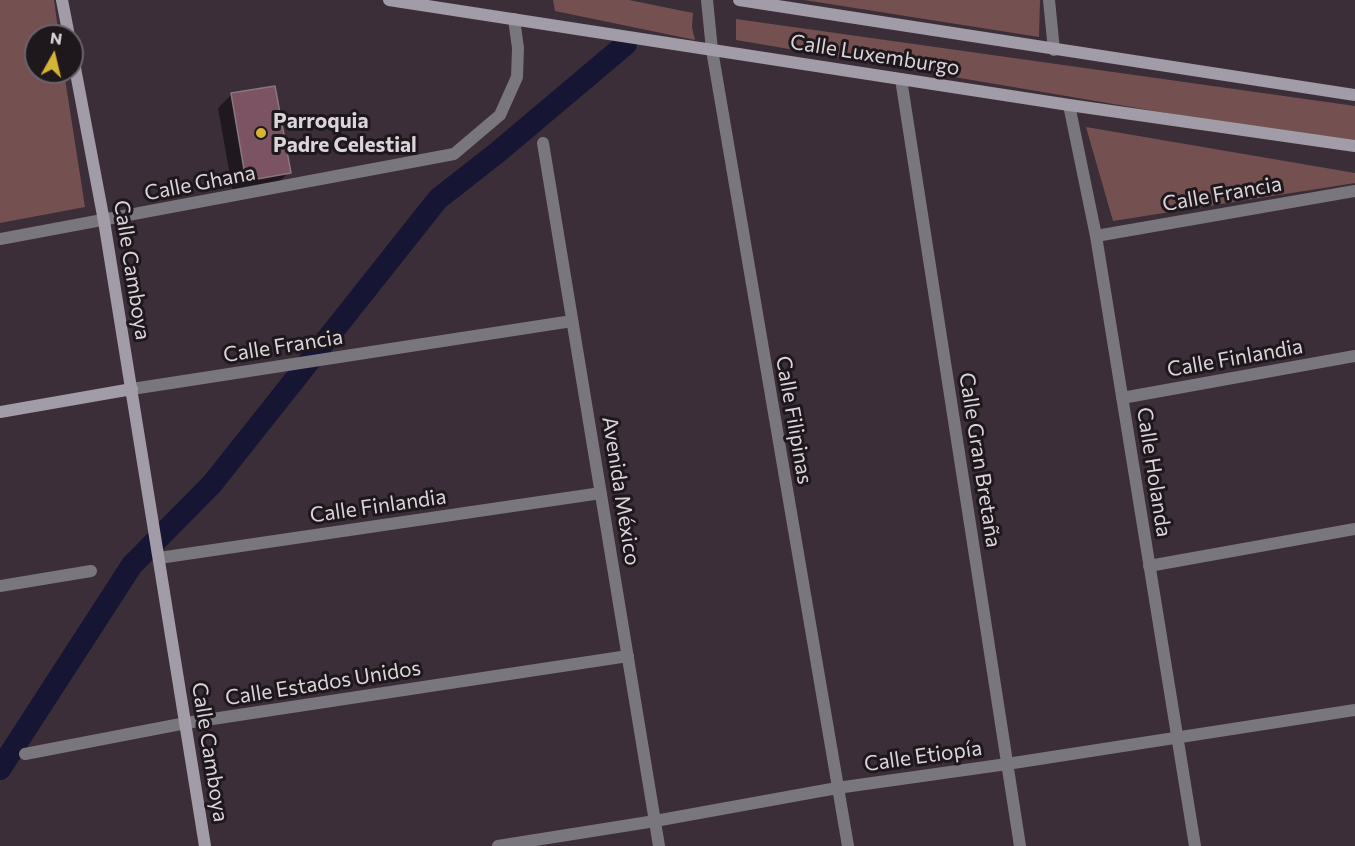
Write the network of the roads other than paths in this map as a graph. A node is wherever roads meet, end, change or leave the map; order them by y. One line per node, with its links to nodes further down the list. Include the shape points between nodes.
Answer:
1 (62, 0): 7 (street)
2 (389, 0): 6 (street, Calle Luxemburgo)
3 (707, 0): 8 (street, Calle Filipinas)
4 (739, 0): 9 (street, Calle Luxemburgo)
5 (1049, 0): 9 (street)
6 (514, 19): 8 (street, Calle Luxemburgo); 17 (street, Calle Ghana, via 517,77 500,115 454,154)
7 (67, 24)
8 (711, 50): 10 (street, Calle Luxemburgo); 37 (street, Calle Filipinas)
9 (1054, 50): 12 (street, Calle Luxemburgo)
10 (901, 79): 13 (street, Calle Luxemburgo); 36 (street, Calle Gran Bretaña)
11 (78, 84): 17 (street, Calle Camboya)
12 (1355, 95)
13 (1069, 105): 15 (street, Calle Luxemburgo); 18 (street, Calle Holanda)
14 (543, 143): 20 (street, Avenida México)
15 (1355, 146)
16 (1355, 191): 18 (street, Calle Francia)
17 (104, 221): 19 (street, Calle Ghana); 22 (street, Calle Camboya)
18 (1096, 236): 23 (street, Calle Holanda)
19 (0, 239)
20 (572, 321): 22 (street, Calle Francia); 25 (street, Avenida México)
21 (1355, 356): 23 (street, Calle Finlandia)
22 (132, 389): 24 (street, Calle Francia); 27 (street, Calle Camboya)
23 (1122, 399): 28 (street, Calle Holanda)
24 (0, 412)
25 (601, 493): 27 (street, Calle Finlandia); 31 (street, Avenida México)
26 (1355, 529): 28 (street)
27 (159, 558): 33 (street, Calle Camboya)
28 (1149, 566): 34 (street, Calle Holanda)
29 (91, 571): 30 (street)
30 (0, 586)
31 (628, 656): 33 (street, Calle Estados Unidos); 38 (street, Avenida México)
32 (1355, 710): 34 (street, Calle Etiopía)
33 (186, 723): 35 (street, Calle Estados Unidos); 39 (street, Calle Camboya)
34 (1176, 737): 36 (street, Calle Etiopía); 44 (street, Calle Holanda)
35 (25, 754)
36 (1007, 764): 37 (street, Calle Etiopía); 43 (street, Calle Gran Bretaña)
37 (837, 788): 38 (street, Calle Etiopía); 42 (street, Calle Filipinas)
38 (655, 821): 40 (street, Calle Etiopía); 41 (street, Avenida México)
39 (205, 846)
40 (498, 846)
41 (659, 846)
42 (848, 846)
43 (1020, 846)
44 (1195, 846)

